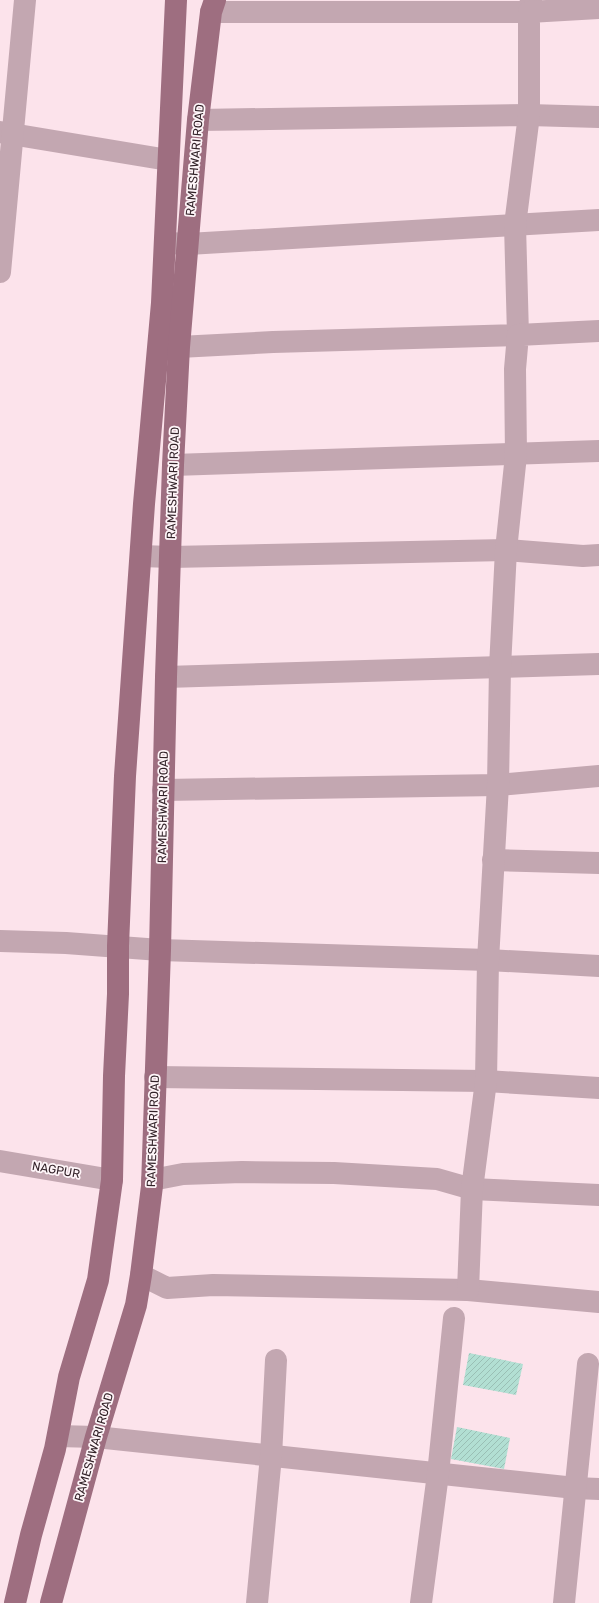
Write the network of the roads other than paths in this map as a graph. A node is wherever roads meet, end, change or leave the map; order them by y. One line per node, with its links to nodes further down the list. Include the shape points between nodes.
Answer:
1 (26, 0): 9 (street)
2 (176, 0): 10 (main road)
3 (213, 6): 4 (street); 8 (main road, RAMESHWARI ROAD)
4 (530, 6): 5 (street); 6 (street)
5 (599, 8)
6 (529, 115): 7 (street); 8 (street); 12 (street)
7 (599, 117)
8 (198, 120): 14 (main road, RAMESHWARI ROAD)
9 (7, 133): 10 (street); 15 (street)
10 (168, 160): 13 (main road)
11 (599, 220): 12 (street)
12 (515, 224): 14 (street); 17 (street)
13 (165, 243): 14 (street); 24 (main road)
14 (188, 244): 18 (main road, RAMESHWARI ROAD)
15 (0, 272)
16 (599, 331): 17 (street)
17 (518, 335): 18 (street); 20 (street, via 515,368)
18 (179, 347): 21 (main road, RAMESHWARI ROAD)
19 (599, 451): 20 (street)
20 (516, 455): 21 (street); 22 (street)
21 (173, 465): 25 (main road, RAMESHWARI ROAD)
22 (506, 550): 23 (street); 25 (street); 27 (street)
23 (599, 555)
24 (141, 556): 25 (street); 35 (main road, via 124,776)
25 (171, 557): 28 (main road, RAMESHWARI ROAD)
26 (599, 664): 27 (street)
27 (500, 667): 28 (street); 30 (street)
28 (166, 677): 31 (main road, RAMESHWARI ROAD)
29 (599, 776): 30 (street)
30 (498, 784): 31 (street); 32 (street)
31 (163, 790): 36 (main road, RAMESHWARI ROAD)
32 (493, 860): 33 (street); 37 (street)
33 (599, 863)
34 (0, 940): 35 (street)
35 (118, 946): 36 (street); 43 (main road)
36 (160, 950): 37 (street); 39 (main road, RAMESHWARI ROAD)
37 (488, 960): 38 (street); 40 (street)
38 (599, 966)
39 (155, 1077): 40 (street); 44 (main road, RAMESHWARI ROAD)
40 (486, 1081): 41 (street); 45 (street)
41 (599, 1088)
42 (0, 1161): 43 (street, NAGPUR)
43 (112, 1180): 53 (main road, via 98,1280 70,1377)
44 (152, 1180): 45 (street, via 183,1174 334,1173 437,1179); 47 (main road, RAMESHWARI ROAD)
45 (472, 1189): 46 (street); 48 (street)
46 (599, 1195)
47 (141, 1275): 48 (street, via 167,1288 213,1285); 54 (main road, RAMESHWARI ROAD, via 136,1305)
48 (468, 1290): 49 (street)
49 (599, 1302)
50 (454, 1318): 56 (street)
51 (276, 1360): 55 (street)
52 (588, 1364): 57 (street)
53 (58, 1436): 54 (street); 59 (main road)
54 (96, 1437): 55 (street); 60 (main road, RAMESHWARI ROAD)
55 (271, 1456): 56 (street); 61 (street)
56 (438, 1474): 57 (street); 62 (street)
57 (575, 1488): 58 (street); 63 (street)
58 (599, 1489)
59 (15, 1603)
60 (51, 1603)
61 (257, 1603)
62 (421, 1603)
63 (564, 1603)

